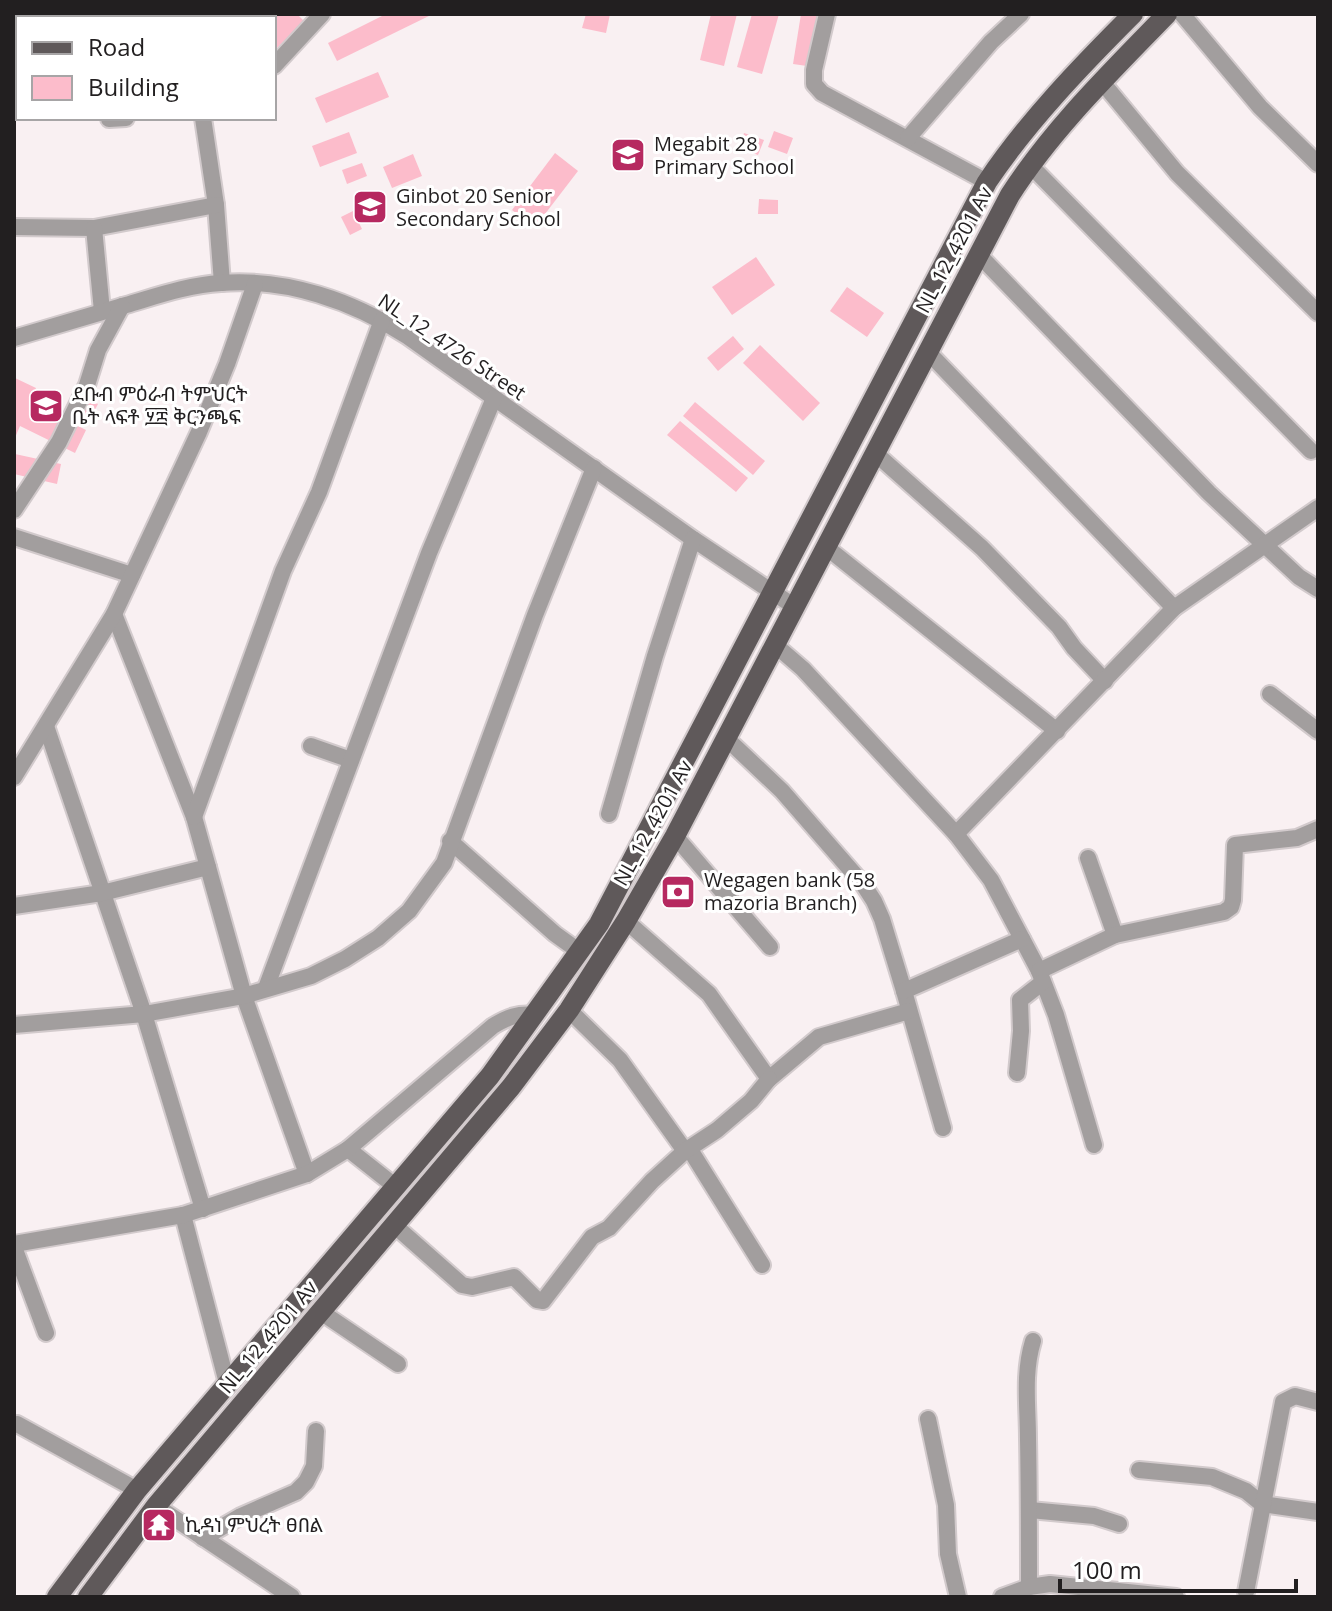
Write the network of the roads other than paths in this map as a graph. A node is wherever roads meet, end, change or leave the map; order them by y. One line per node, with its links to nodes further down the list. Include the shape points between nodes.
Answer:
1 (322, 14): 7 (street)
2 (827, 14): 10 (street, via 814,84)
3 (1021, 14): 10 (street)
4 (1133, 14): 13 (main road, NL_12_4201 Av, via 1041,112)
5 (1167, 14): 8 (main road, NL_12_4201 Av)
6 (1182, 14): 11 (street, via 1260,107)
7 (276, 64)
8 (1102, 82): 12 (main road, NL_12_4201 Av); 22 (street, via 1177,173)
9 (203, 120): 14 (street)
10 (908, 138): 13 (street)
11 (1318, 164)
12 (1030, 165): 17 (main road, NL_12_4201 Av); 27 (street)
13 (987, 182): 38 (main road, NL_12_4201 Av)
14 (216, 205): 16 (street); 18 (street)
15 (14, 227): 16 (street)
16 (94, 228): 21 (street)
17 (979, 255): 25 (main road, NL_12_4201 Av); 34 (street)
18 (222, 283): 19 (street, NL_12_4726 Street); 20 (street, NL_12_4726 Street, via 182,288)
19 (255, 284): 23 (street, NL_12_4726 Street, via 340,300); 36 (street, via 199,432)
20 (122, 306): 21 (street, NL_12_4726 Street); 31 (street, via 59,442)
21 (102, 311): 24 (street, NL_12_4726 Street)
22 (1318, 313)
23 (382, 320): 26 (street, NL_12_4726 Street); 53 (street)
24 (14, 338)
25 (928, 352): 28 (main road, NL_12_4201 Av); 40 (street)
26 (494, 398): 29 (street, NL_12_4726 Street); 50 (street)
27 (1311, 451)
28 (875, 453): 35 (main road, NL_12_4201 Av); 43 (street, via 982,548)
29 (594, 468): 33 (street, NL_12_4726 Street); 57 (street)
30 (1318, 508): 34 (street)
31 (14, 510)
32 (14, 537): 36 (street)
33 (693, 539): 38 (street, NL_12_4726 Street); 52 (street)
34 (1264, 545): 37 (street); 40 (street)
35 (826, 547): 39 (main road, NL_12_4201 Av); 46 (street)
36 (132, 575): 41 (street)
37 (1318, 589)
38 (773, 593): 39 (street, NL_12_4726 Street); 66 (main road, NL_12_4201 Av, via 633,863)
39 (795, 607): 42 (main road, NL_12_4201 Av)
40 (1174, 608): 43 (street)
41 (114, 614): 45 (street); 53 (street)
42 (774, 644): 48 (main road, NL_12_4201 Av); 55 (street)
43 (1105, 681): 46 (street)
44 (1270, 694): 47 (street)
45 (46, 726): 51 (street); 60 (street)
46 (1057, 731): 55 (street)
47 (1318, 731)
48 (726, 738): 56 (main road, NL_12_4201 Av); 69 (street, via 782,791 863,884 882,919)
49 (311, 746): 50 (street)
50 (351, 760): 68 (street)
51 (14, 777)
52 (609, 814)
53 (194, 817): 59 (street)
54 (1318, 829): 63 (street, via 1297,838 1235,845 1233,900 1224,912)
55 (956, 834): 64 (street, via 991,880)
56 (675, 836): 62 (main road, NL_12_4201 Av); 65 (street)
57 (450, 841): 66 (street); 68 (street, via 430,885 378,938 311,976)
58 (1088, 858): 63 (street)
59 (208, 867): 60 (street); 70 (street)
60 (102, 893): 61 (street); 73 (street)
61 (14, 906)
62 (626, 921): 71 (main road, NL_12_4201 Av); 77 (street, via 709,994)
63 (1115, 935): 67 (street)
64 (1022, 939): 67 (street); 69 (street)
65 (770, 947)
66 (580, 952): 74 (main road, NL_12_4201 Av)
67 (1041, 976): 76 (street, via 1020,1000); 79 (street)
68 (266, 988): 70 (street)
69 (904, 991): 72 (street)
70 (244, 996): 73 (street); 82 (street)
71 (569, 1010): 81 (street, via 620,1060); 86 (main road, NL_12_4201 Av)
72 (909, 1011): 77 (street, via 819,1037); 78 (street)
73 (144, 1014): 75 (street); 84 (street)
74 (535, 1015): 80 (street, via 509,1017 493,1026); 83 (main road, NL_12_4201 Av)
75 (14, 1025)
76 (1017, 1073)
77 (769, 1079): 81 (street, via 735,1115)
78 (943, 1128)
79 (1094, 1145)
80 (348, 1149): 82 (street); 83 (street)
81 (687, 1149): 86 (street, via 609,1228 592,1237 543,1301 514,1277 462,1285); 88 (street)
82 (307, 1174): 84 (street)
83 (396, 1187): 93 (main road, NL_12_4201 Av)
84 (203, 1209): 85 (street)
85 (183, 1215): 87 (street); 93 (street)
86 (394, 1225): 89 (main road, NL_12_4201 Av)
87 (14, 1245): 90 (street)
88 (762, 1265)
89 (321, 1312): 92 (street); 101 (main road, NL_12_4201 Av)
90 (46, 1333)
91 (1033, 1341): 102 (street, via 1025,1379)
92 (398, 1364)
93 (227, 1383): 99 (main road, NL_12_4201 Av)
94 (1318, 1402): 100 (street, via 1295,1396 1283,1402)
95 (928, 1419): 111 (street)
96 (17, 1424): 99 (street)
97 (316, 1431): 105 (street, via 314,1466 296,1492)
98 (1139, 1470): 100 (street, via 1212,1477)
99 (137, 1490): 108 (main road, NL_12_4201 Av)
100 (1262, 1504): 103 (street); 107 (street)
101 (156, 1506): 105 (street); 109 (main road, NL_12_4201 Av)
102 (1030, 1510): 104 (street, via 1094,1516); 106 (street)
103 (1318, 1512)
104 (1119, 1524)
105 (203, 1538): 110 (street)
106 (1029, 1587): 112 (street); 113 (street, via 1050,1584)
107 (1246, 1594): 114 (street)
108 (57, 1597)
109 (88, 1597)
110 (292, 1597)
111 (958, 1597)
112 (1002, 1597)
113 (1176, 1597)
114 (1265, 1597)

